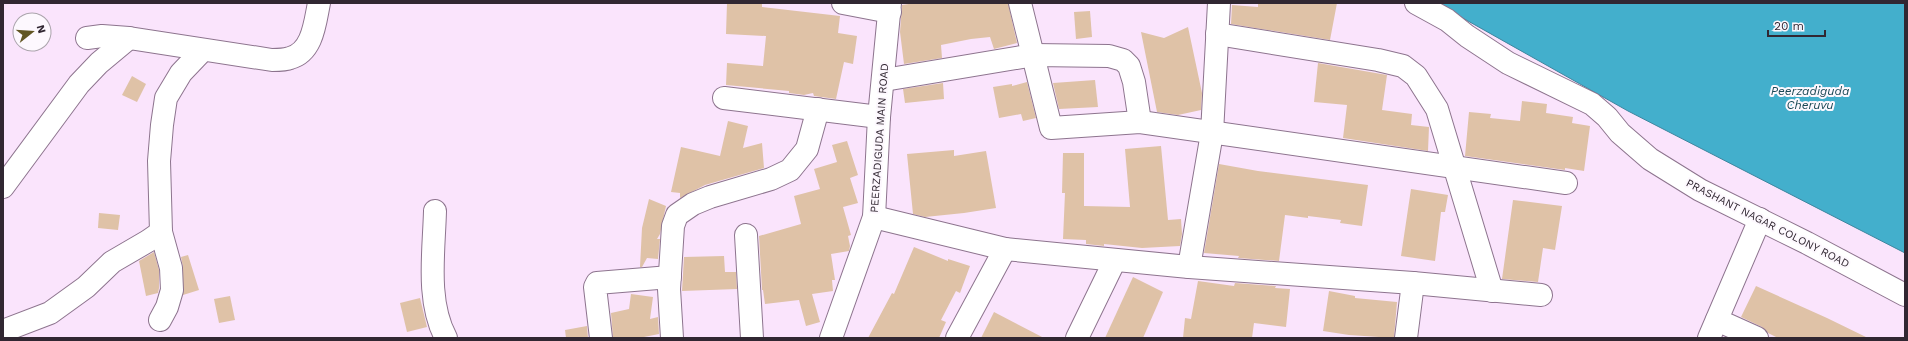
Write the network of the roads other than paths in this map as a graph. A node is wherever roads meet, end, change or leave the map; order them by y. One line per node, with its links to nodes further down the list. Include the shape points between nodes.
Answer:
1 (319, 3): 10 (street, via 312,37 303,52 291,58 272,60)
2 (843, 3): 6 (street)
3 (1020, 3): 11 (street)
4 (1219, 3): 7 (street)
5 (1416, 3): 23 (street, PRASHANT NAGAR COLONY ROAD, via 1447,20 1508,63 1592,104 1650,159 1700,190)
6 (890, 7): 12 (street, PEERZADIGUDA MAIN ROAD)
7 (1218, 34): 17 (street); 18 (street, via 1403,66 1416,76 1437,109)
8 (88, 38): 9 (street)
9 (129, 38): 10 (street); 20 (street, via 79,84)
10 (202, 51): 24 (street, via 181,73 166,98 159,161)
11 (1034, 55): 12 (street); 16 (street, via 1109,56 1123,60 1130,66); 16 (street, via 1051,128)
12 (884, 80): 15 (street, PEERZADIGUDA MAIN ROAD)
13 (724, 98): 14 (street)
14 (818, 109): 15 (street); 29 (street, via 807,150 790,170 771,179 710,197 677,215 673,226)
15 (879, 117): 22 (street, PEERZADIGUDA MAIN ROAD)
16 (1140, 122): 17 (street)
17 (1212, 133): 18 (street); 28 (street)
18 (1455, 167): 19 (street); 31 (street)
19 (1566, 183)
20 (3, 187)
21 (435, 211): 38 (street, via 434,293 440,327)
22 (874, 217): 26 (street); 37 (street, PEERZADIGUDA MAIN ROAD)
23 (1760, 219): 33 (street, PRASHANT NAGAR COLONY ROAD); 35 (street)
24 (161, 232): 34 (street, via 171,268 172,290); 36 (street, via 112,262 86,287 50,313)
25 (746, 235): 41 (street)
26 (1005, 249): 27 (street); 42 (street)
27 (1115, 260): 28 (street); 43 (street)
28 (1188, 267): 30 (street)
29 (670, 277): 39 (street, via 597,283 595,287); 40 (street)
30 (1413, 283): 31 (street); 44 (street)
31 (1492, 291): 32 (street)
32 (1541, 295)
33 (1905, 295)
34 (160, 320)
35 (1713, 329): 45 (street)
36 (3, 331)
37 (835, 337)
38 (446, 338)
39 (601, 338)
40 (672, 338)
41 (752, 338)
42 (957, 338)
43 (1077, 338)
44 (1406, 338)
45 (1757, 338)

